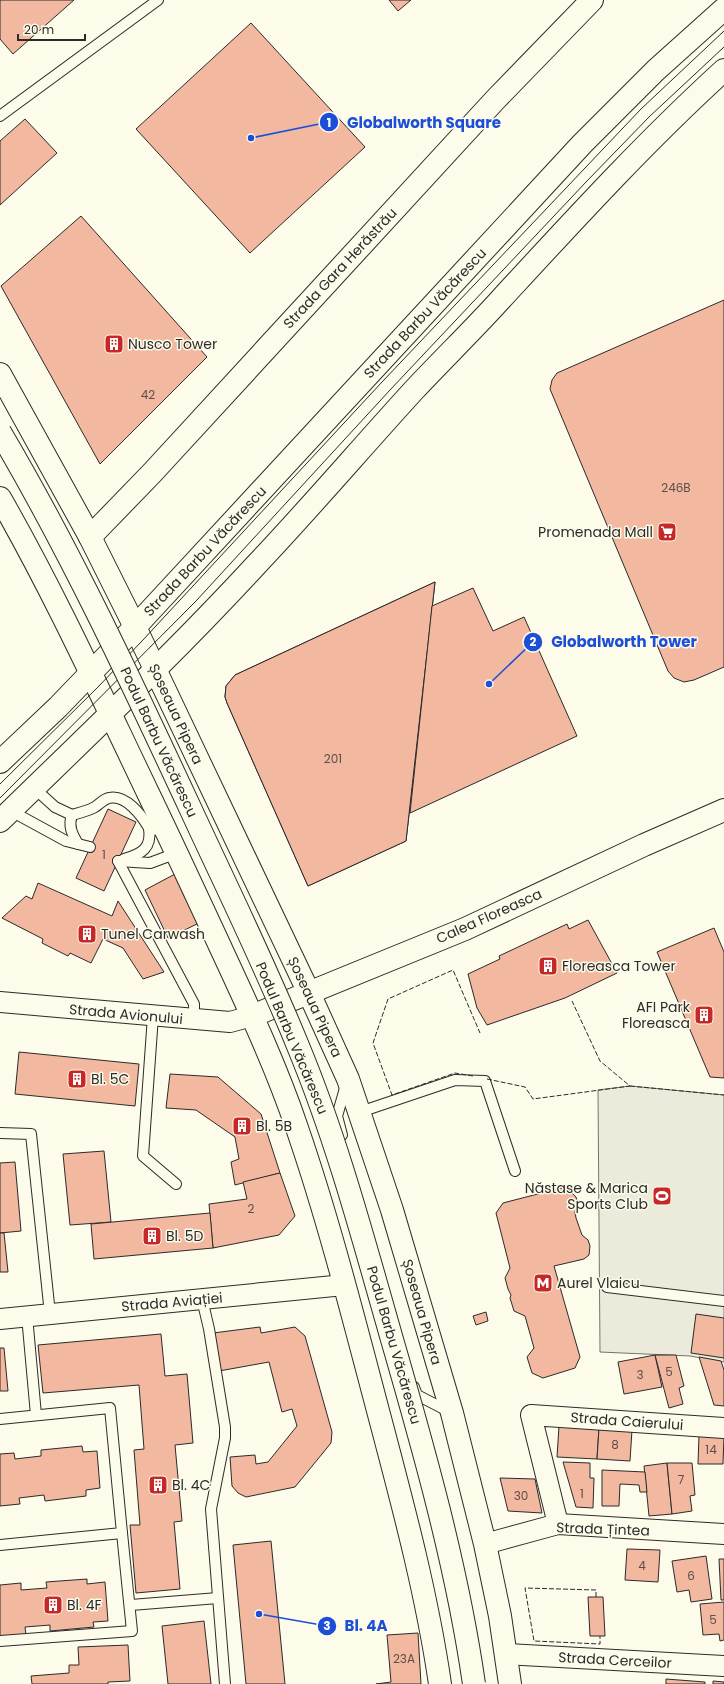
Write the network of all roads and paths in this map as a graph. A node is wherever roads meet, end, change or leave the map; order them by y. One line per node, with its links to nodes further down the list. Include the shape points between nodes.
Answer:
1 (158, 0): 5 (lane)
2 (592, 0): 9 (main road, Strada Gara Herăstrău, via 495,100)
3 (724, 9): 10 (main road, Strada Barbu Văcărescu, via 656,70 582,144)
4 (724, 70): 11 (main road, via 631,160 415,389 256,565)
5 (0, 116)
6 (0, 374): 9 (main road, Șoseaua Pipera)
7 (0, 432): 57 (main road, Podul Barbu Văcărescu, bridge, via 73,563 138,698 264,968 321,1105 357,1217 427,1464 450,1559)
8 (0, 498): 12 (main road, via 31,551)
9 (90, 537): 10 (main road, Șoseaua Pipera)
10 (135, 627): 11 (main road, Șoseaua Pipera); 12 (main road, Strada Barbu Văcărescu)
11 (155, 670): 13 (main road); 24 (main road, Șoseaua Pipera)
12 (92, 672): 13 (main road); 14 (main road, Strada Barbu Văcărescu)
13 (110, 713): 15 (main road); 19 (main road)
14 (0, 762)
15 (34, 788): 17 (lane, via 55,807); 18 (main road)
16 (724, 810): 24 (main road, Calea Floreasca, via 465,928)
17 (72, 815): 19 (lane, via 92,809 108,798 116,799 124,801); 20 (lane, via 71,829)
18 (6, 816): 20 (lane)
19 (157, 828): 22 (main road); 23 (lane, via 150,837 148,846 139,854)
20 (78, 844): 21 (lane)
21 (90, 847)
22 (177, 853): 23 (lane, via 150,863); 27 (main road)
23 (118, 861): 28 (lane, via 194,1004)
24 (309, 993): 27 (main road, Calea Floreasca); 29 (main road, Șoseaua Pipera)
25 (0, 1002): 26 (street, Strada Avionului)
26 (153, 1016): 28 (street, Strada Avionului); 33 (lane, via 143,1156)
27 (252, 1016): 28 (street, Strada Avionului, via 230,1022); 34 (main road, via 297,1128)
28 (194, 1019)
29 (348, 1079): 30 (main road, Șoseaua Pipera); 41 (lane, via 337,1116 417,1395)
30 (360, 1112): 32 (lane, via 455,1080 485,1081); 41 (main road, Șoseaua Pipera)
31 (0, 1133): 38 (lane, via 31,1134)
32 (515, 1171)
33 (176, 1184)
34 (344, 1285): 36 (street, Strada Aviației); 56 (main road, via 420,1573)
35 (607, 1287): 37 (lane)
36 (202, 1299): 38 (street, Strada Aviației); 50 (lane, via 226,1426 211,1510)
37 (724, 1301)
38 (50, 1314): 39 (street, Strada Aviației)
39 (27, 1316): 40 (street, Strada Aviației); 42 (lane)
40 (0, 1319)
41 (452, 1413): 48 (main road, Șoseaua Pipera)
42 (36, 1415): 43 (lane); 46 (lane, via 110,1408)
43 (0, 1419)
44 (724, 1428): 45 (street, Strada Caierului, via 531,1415)
45 (558, 1524): 47 (street, Strada Țintea); 48 (street, Strada Țintea)
46 (122, 1533): 49 (lane); 51 (lane)
47 (724, 1534)
48 (485, 1544): 53 (main road, Șoseaua Pipera)
49 (0, 1545)
50 (218, 1598): 51 (lane); 55 (lane)
51 (131, 1606): 52 (lane, via 132,1631)
52 (0, 1642)
53 (506, 1654): 54 (street, Strada Cerceilor); 58 (main road, Șoseaua Pipera)
54 (724, 1666)
55 (225, 1684)
56 (440, 1684)
57 (474, 1684)
58 (510, 1684)

